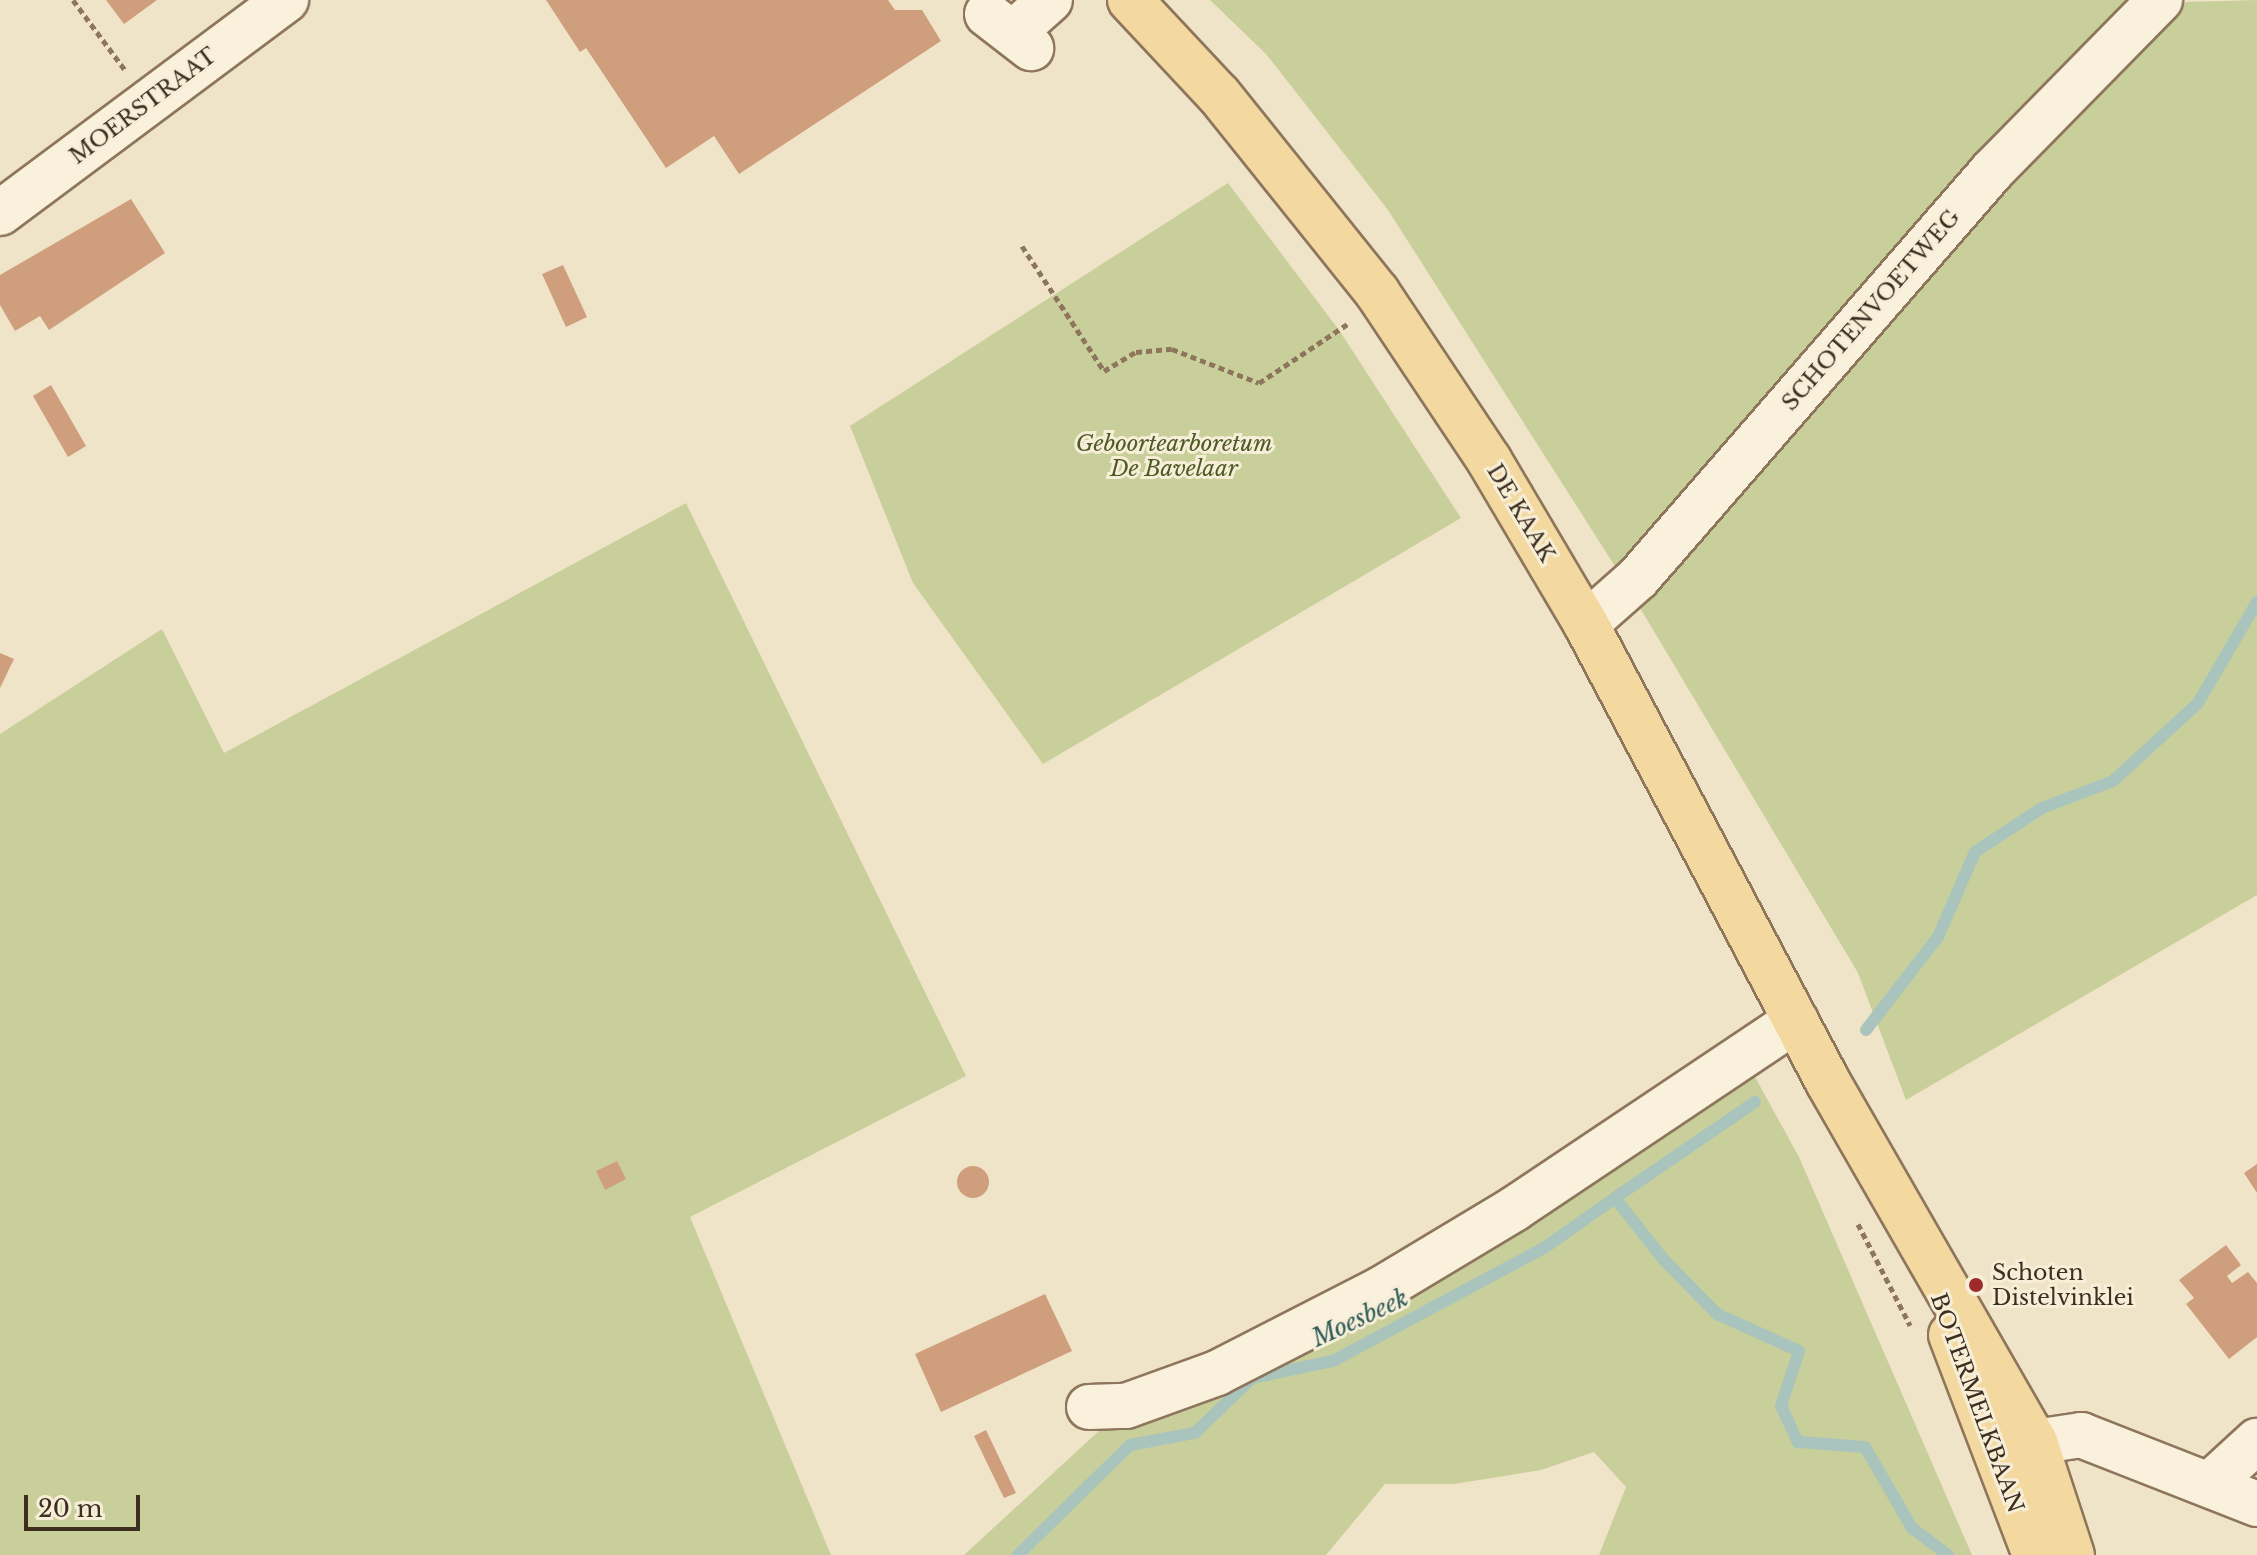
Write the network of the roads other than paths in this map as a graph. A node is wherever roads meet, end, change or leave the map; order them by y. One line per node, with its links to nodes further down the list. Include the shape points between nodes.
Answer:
1 (286, 0): 6 (street, MOERSTRAAT)
2 (1050, 0): 5 (street)
3 (1130, 0): 7 (main road, DE KAAK, via 1219,95 1384,302 1489,460)
4 (2160, 0): 7 (street, SCHOTENVOETWEG, via 1992,171 1638,578)
5 (1011, 31)
6 (0, 213)
7 (1586, 624): 8 (main road, DE KAAK)
8 (1796, 1020): 9 (main road, DE KAAK); 11 (street, via 1514,1209 1381,1289 1217,1373 1126,1406)
9 (1828, 1082): 10 (main road, BOTERMELKBAAN)
10 (1921, 1250): 13 (main road, BOTERMELKBAAN, via 1973,1327); 16 (main road, BOTERMELKBAAN)
11 (1089, 1407)
12 (2257, 1441): 14 (street)
13 (2035, 1442): 14 (street, via 2081,1435); 16 (main road, BOTERMELKBAAN)
14 (2210, 1484): 15 (street)
15 (2257, 1504)
16 (2060, 1554)

